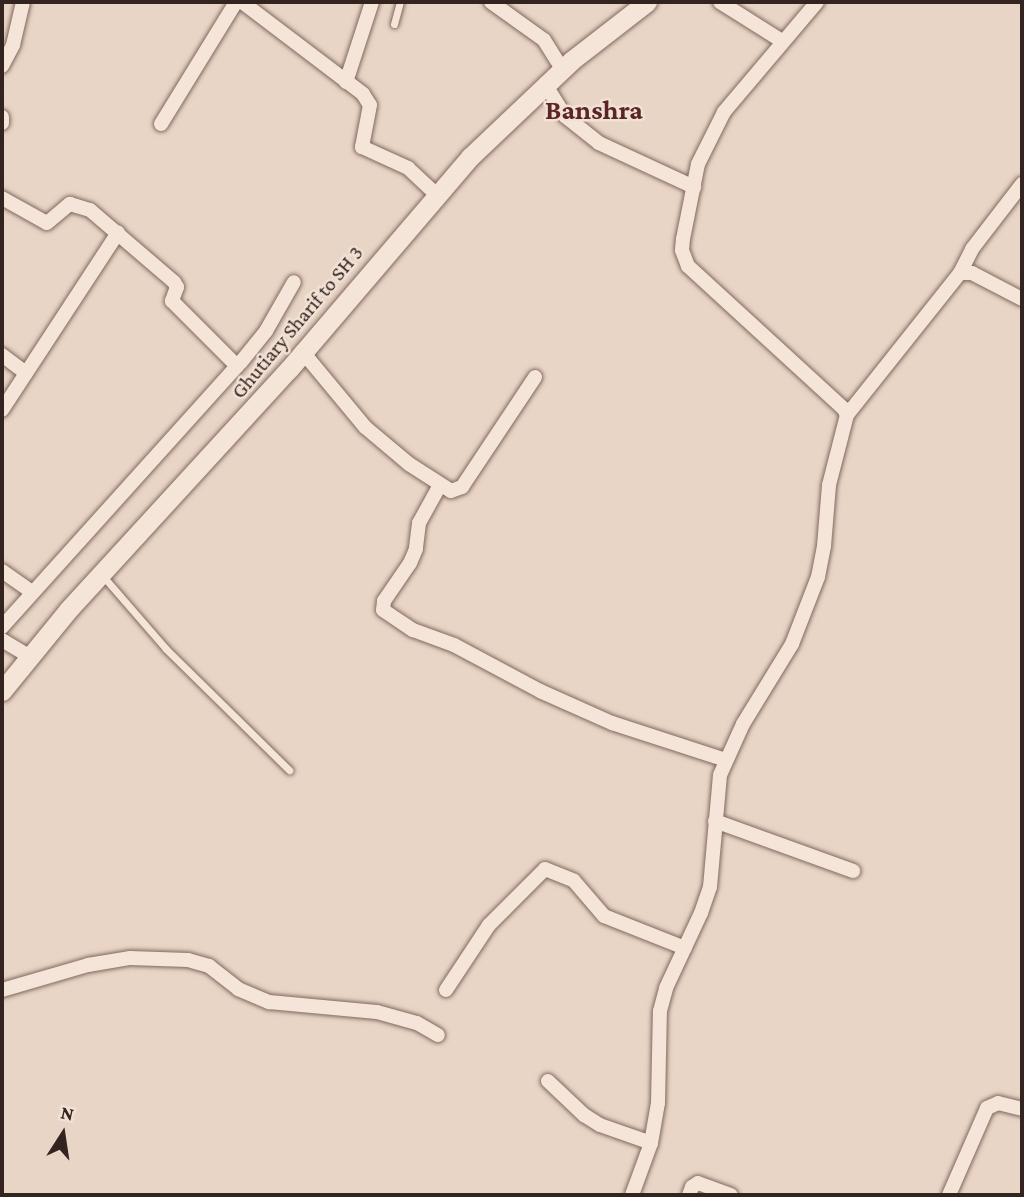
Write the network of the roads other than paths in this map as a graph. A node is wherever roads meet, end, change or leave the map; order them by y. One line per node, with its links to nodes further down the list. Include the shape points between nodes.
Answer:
1 (23, 2): 12 (street, via 13,45)
2 (236, 2): 18 (street)
3 (242, 2): 15 (street)
4 (372, 2): 15 (street)
5 (400, 2): 10 (lane)
6 (491, 2): 13 (street, via 544,40)
7 (647, 2): 13 (main road, Ghutiary Sharif to SH 3)
8 (720, 2): 11 (street)
9 (817, 2): 11 (street)
10 (394, 24)
11 (782, 41): 20 (street, via 724,112 703,153)
12 (2, 66)
13 (562, 69): 14 (main road, Ghutiary Sharif to SH 3)
14 (545, 84): 20 (street, via 565,116 599,143); 21 (main road, Ghutiary Sharif to SH 3)
15 (355, 89): 21 (street, via 370,105 362,148 408,168)
16 (2, 117): 17 (street)
17 (2, 123)
18 (161, 124)
19 (1022, 185): 24 (street, via 972,249)
20 (694, 187): 33 (street, via 682,250 688,266)
21 (436, 195): 27 (main road, Ghutiary Sharif to SH 3)
22 (2, 198): 23 (street, via 47,223 65,207 77,204)
23 (118, 233): 29 (street, via 176,284 172,301); 30 (street)
24 (960, 273): 26 (street, via 972,273); 33 (street)
25 (294, 282): 29 (street, via 271,323)
26 (1022, 299)
27 (302, 351): 34 (street, via 365,427); 36 (main road, Ghutiary Sharif to SH 3)
28 (2, 355): 30 (street)
29 (237, 366): 37 (street)
30 (26, 373): 32 (street)
31 (534, 377): 34 (street, via 462,487 451,491)
32 (2, 410)
33 (847, 415): 42 (street, via 829,485 818,577 786,656)
34 (440, 485): 42 (street, via 419,523 410,563 384,601 383,610 413,630 454,645 612,723)
35 (2, 572): 37 (street)
36 (102, 575): 40 (main road, Ghutiary Sharif to SH 3); 43 (lane, via 166,649)
37 (32, 592): 38 (street)
38 (2, 628)
39 (2, 640): 40 (street)
40 (26, 655): 41 (main road, Ghutiary Sharif to SH 3)
41 (2, 691)
42 (726, 760): 44 (street)
43 (289, 770)
44 (716, 821): 45 (street); 46 (street, via 710,887)
45 (853, 871)
46 (685, 948): 47 (street, via 604,916 574,881 545,869 489,925); 52 (street, via 660,1011 658,1103)
47 (446, 989)
48 (2, 990): 49 (street, via 130,958 188,960 209,966 238,989 268,1002 377,1012)
49 (438, 1035)
50 (548, 1081): 52 (street, via 600,1125)
51 (1022, 1109): 56 (street, via 998,1103 987,1108)
52 (650, 1143): 53 (street)
53 (632, 1195)
54 (689, 1195): 55 (street, via 698,1183)
55 (731, 1195)
56 (949, 1195)

